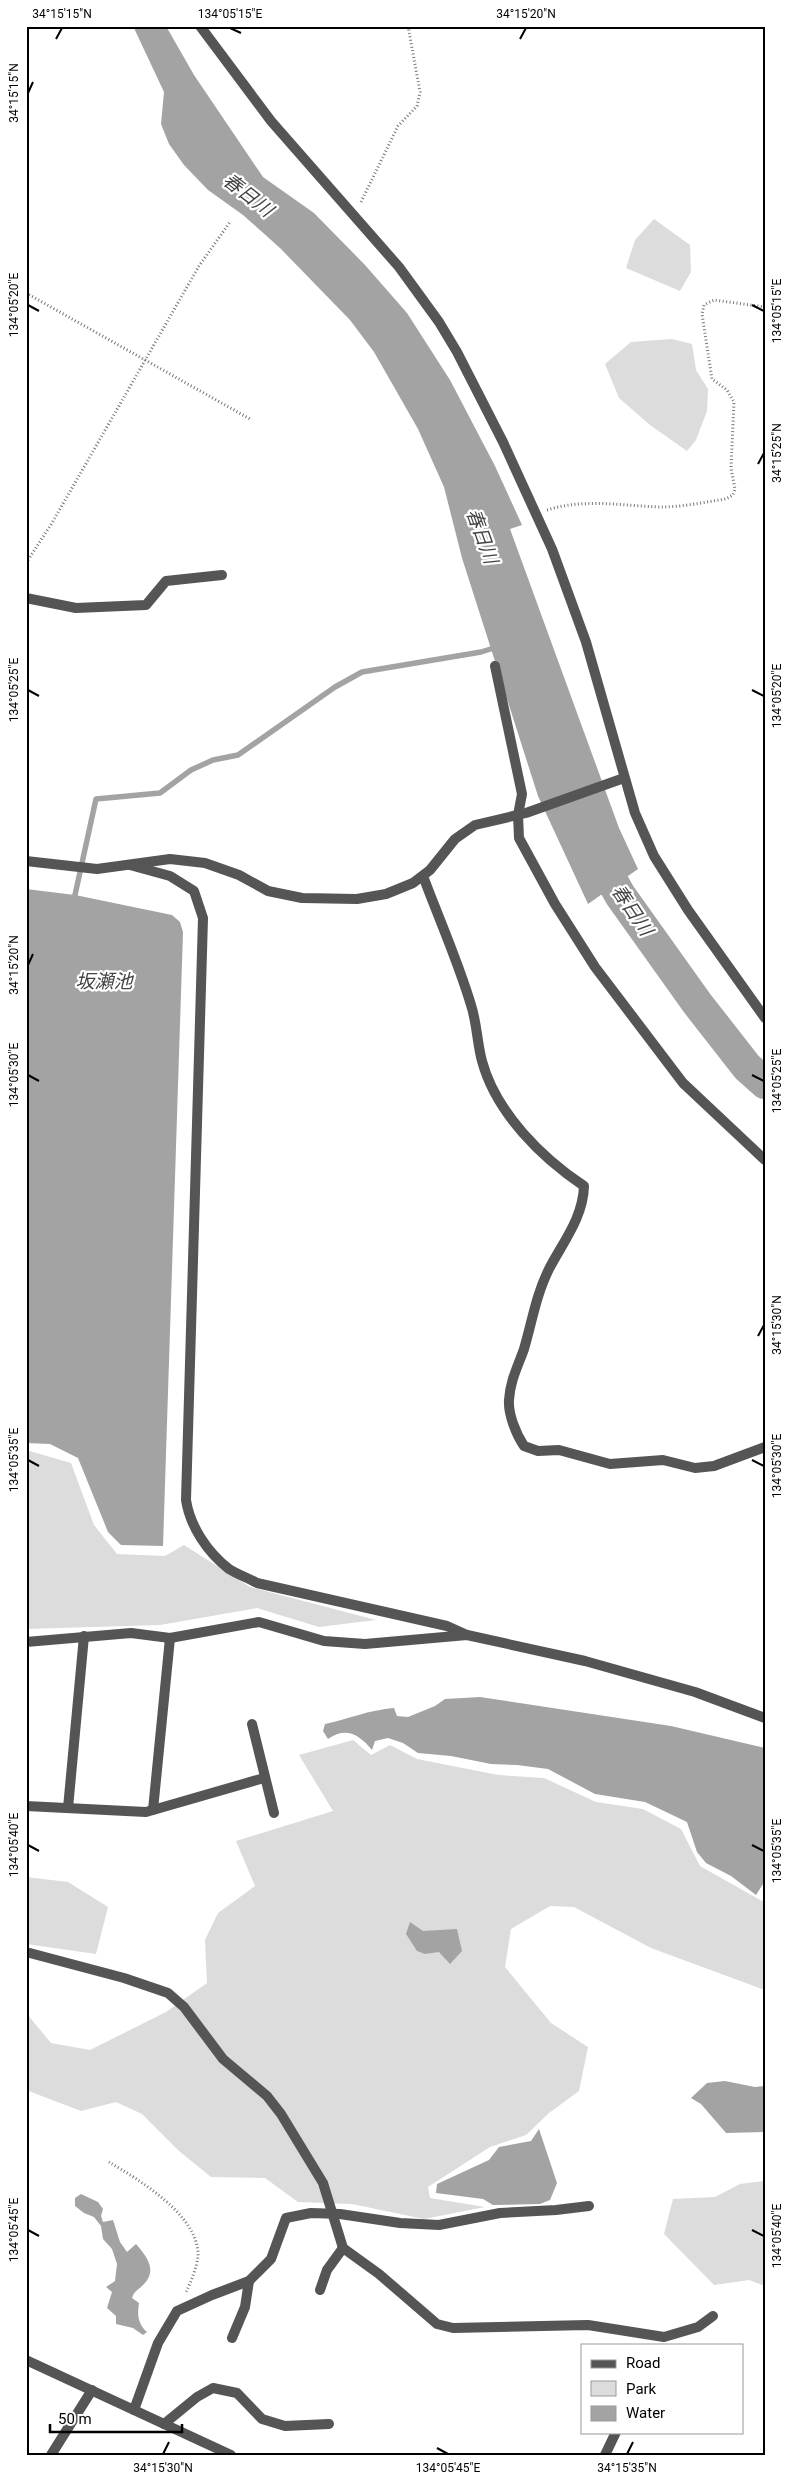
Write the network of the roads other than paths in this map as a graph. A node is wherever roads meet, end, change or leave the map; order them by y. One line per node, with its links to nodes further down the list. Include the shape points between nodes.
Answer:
1 (200, 26): 5 (street, via 271,122 399,267 439,322 486,409 552,549 586,642)
2 (222, 575): 3 (street, via 166,581 146,605 76,608)
3 (26, 598)
4 (495, 666): 6 (street, via 522,794)
5 (621, 779): 6 (street); 10 (street, via 654,856 669,882)
6 (522, 814): 9 (street, via 475,825 456,839); 11 (street, via 519,838 595,967 683,1083)
7 (26, 860): 8 (street, via 97,869)
8 (130, 865): 9 (street, via 170,859 205,863 239,875 268,891 302,898 357,899 386,894); 13 (street, via 170,876 194,891 203,918 186,1500 193,1526 206,1546 229,1569 257,1583 447,1626)
9 (423, 876): 12 (street, via 471,1006 482,1063 500,1100 523,1132 559,1169 584,1186 579,1216 549,1270 535,1304 524,1350 514,1371 509,1402 516,1434 524,1446 559,1450 610,1464 663,1460 695,1468 714,1466)
10 (765, 1018)
11 (765, 1160)
12 (765, 1447)
13 (467, 1635): 15 (street, via 365,1644 324,1641 259,1622); 17 (street, via 585,1661 695,1692)
14 (84, 1636): 15 (street, via 131,1633); 16 (street); 21 (street)
15 (170, 1638): 22 (street)
16 (26, 1642)
17 (765, 1718)
18 (252, 1724): 19 (street)
19 (264, 1778): 22 (street); 23 (street)
20 (26, 1806): 21 (street)
21 (68, 1808): 22 (street)
22 (153, 1810)
23 (274, 1813)
24 (26, 1952): 26 (street, via 124,1978 168,1994 184,2007 223,2058 267,2096 281,2114 323,2183)
25 (589, 2206): 26 (street, via 500,2213 439,2225)
26 (333, 2214): 27 (street); 28 (street, via 311,2213 286,2218 271,2259)
27 (343, 2248): 29 (street, via 327,2270); 32 (street, via 437,2324 453,2328 588,2324)
28 (249, 2281): 31 (street, via 245,2306); 35 (street, via 177,2311 158,2343)
29 (320, 2290)
30 (713, 2316): 32 (street, via 698,2327)
31 (232, 2338)
32 (662, 2341)
33 (26, 2360): 34 (street)
34 (92, 2390): 35 (street); 39 (street)
35 (134, 2410): 36 (street)
36 (164, 2424): 37 (street, via 213,2388 237,2393 262,2419 285,2426); 40 (street)
37 (329, 2424)
38 (615, 2434): 41 (street)
39 (51, 2455)
40 (231, 2455)
41 (605, 2455)

